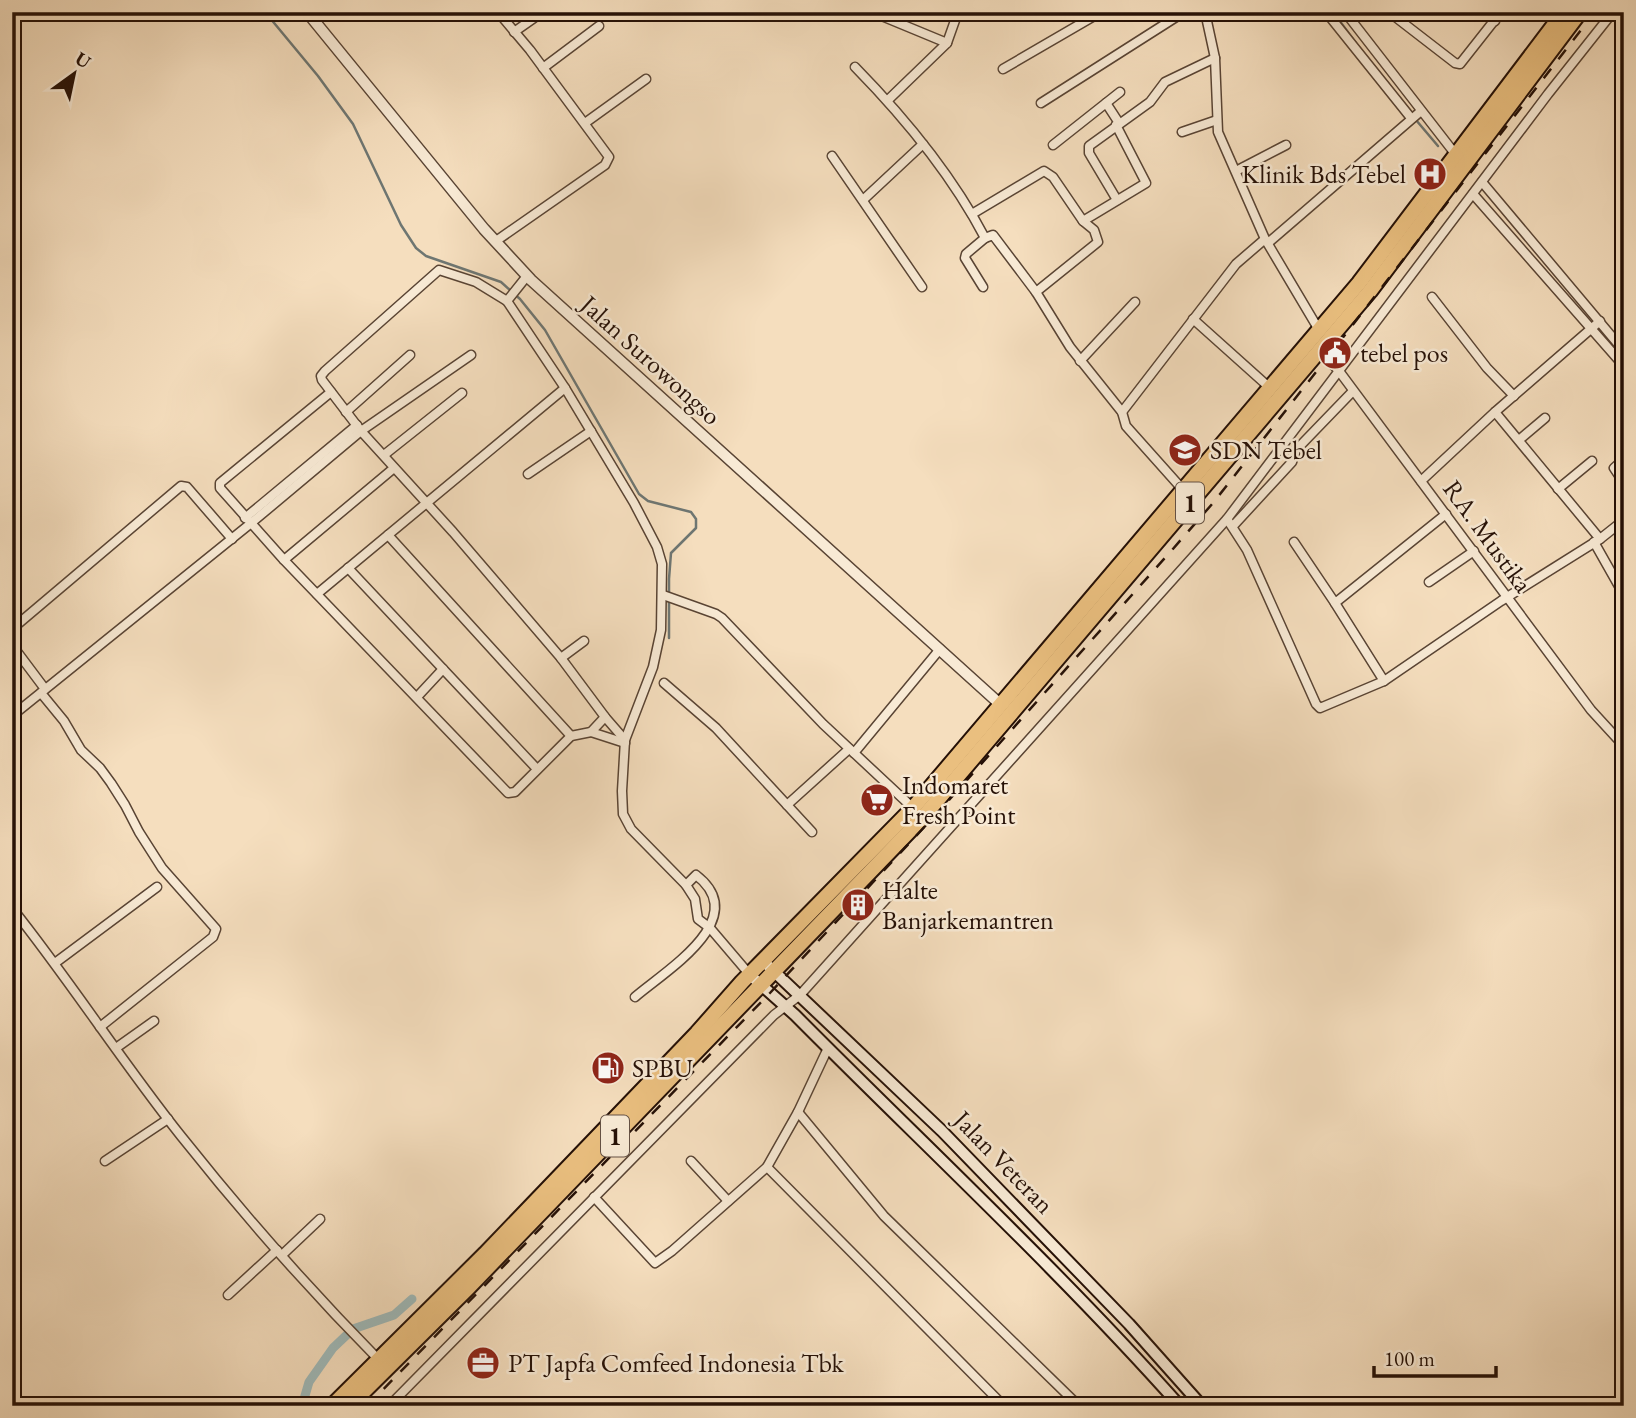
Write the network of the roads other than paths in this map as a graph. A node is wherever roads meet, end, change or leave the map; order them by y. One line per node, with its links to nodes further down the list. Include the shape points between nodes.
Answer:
1 (307, 12): 51 (street, Jalan Surowongso)
2 (498, 12): 21 (street)
3 (872, 12): 16 (street)
4 (958, 12): 22 (street)
5 (1101, 12): 27 (street)
6 (1184, 12): 32 (street)
7 (1205, 12): 24 (street)
8 (1326, 12): 20 (street)
9 (1345, 12): 20 (street)
10 (1389, 12): 18 (street, via 1460,64)
11 (1484, 12): 18 (street)
12 (1501, 12): 18 (street)
13 (1564, 12): 43 (highway, 1)
14 (1580, 12): 63 (highway, 1, via 1370,292)
15 (1614, 12): 45 (street)
16 (884, 14): 22 (street)
17 (534, 18): 21 (street)
18 (1495, 21)
19 (599, 26): 26 (street)
20 (1346, 27): 23 (street); 23 (street)
21 (514, 32): 26 (street)
22 (947, 43): 31 (street)
23 (1362, 48): 28 (street); 28 (street)
24 (1215, 58): 35 (street); 37 (street, via 1165,82 1150,102)
25 (855, 67): 31 (street)
26 (543, 68): 36 (street)
27 (1003, 69)
28 (1379, 69): 34 (street); 34 (street)
29 (646, 79): 36 (street)
30 (1120, 92): 33 (street)
31 (888, 100): 39 (street)
32 (1041, 103)
33 (1106, 103): 37 (street); 40 (street)
34 (1416, 115): 43 (street); 52 (street)
35 (1217, 120): 38 (street); 44 (street)
36 (585, 123): 51 (street, via 608,154 605,164)
37 (1117, 124): 47 (street, via 1087,150); 47 (street, via 1146,183)
38 (1182, 132)
39 (923, 144): 46 (street); 48 (street)
40 (1053, 145)
41 (1286, 145): 44 (street)
42 (832, 156): 46 (street)
43 (1455, 156): 62 (highway, 1)
44 (1236, 171): 52 (street)
45 (1478, 188): 61 (street); 61 (street); 69 (street)
46 (863, 200): 54 (street)
47 (1117, 200): 49 (street)
48 (972, 214): 49 (street, via 1045,171); 50 (street)
49 (1083, 221): 56 (street, via 1096,233 1098,242)
50 (985, 238): 55 (street, via 965,256); 56 (street, via 993,235)
51 (496, 241): 53 (street, Jalan Surowongso)
52 (1267, 241): 60 (street, via 1236,264); 62 (street)
53 (527, 276): 57 (street); 115 (street, Jalan Surowongso)
54 (922, 287)
55 (983, 287)
56 (1037, 292): 67 (street)
57 (512, 295): 70 (street); 73 (street, via 439,270 322,374)
58 (1432, 297): 75 (street)
59 (1135, 302): 67 (street)
60 (1193, 319): 71 (street); 77 (street)
61 (1595, 325): 64 (street); 68 (street); 75 (street)
62 (1319, 330): 71 (highway, 1)
63 (1319, 350): 69 (street, RA. Mustika); 91 (highway, 1)
64 (1624, 351)
65 (410, 355): 76 (street)
66 (471, 355): 80 (street)
67 (1080, 361): 77 (street)
68 (1624, 366)
69 (1339, 371): 72 (street, RA. Mustika); 96 (street)
70 (565, 388): 81 (street); 92 (street)
71 (1270, 388): 91 (highway, 1)
72 (1353, 391): 88 (street, RA. Mustika); 96 (street, via 1296,450 1292,462)
73 (331, 392): 76 (street); 95 (street, via 220,483)
74 (462, 393): 83 (street)
75 (1514, 396): 78 (street)
76 (346, 412): 80 (street)
77 (1122, 412): 91 (street, via 1126,426)
78 (1495, 412): 82 (street); 88 (street)
79 (1545, 418): 82 (street)
80 (359, 428): 83 (street); 95 (street)
81 (591, 431): 87 (street); 109 (street, via 657,547)
82 (1518, 440): 90 (street)
83 (384, 455): 86 (street)
84 (1624, 459): 89 (street, via 1614,468)
85 (1592, 461): 90 (street)
86 (394, 468): 92 (street); 102 (street)
87 (528, 474)
88 (1421, 481): 93 (street, RA. Mustika)
89 (1624, 483)
90 (1558, 489): 99 (street)
91 (1189, 495): 122 (highway, 1); 139 (highway, 1, via 924,816)
92 (427, 503): 97 (street); 116 (street)
93 (1446, 514): 101 (street, RA. Mustika); 111 (street)
94 (1624, 520): 99 (street)
95 (248, 521): 98 (street); 102 (street)
96 (1230, 523): 118 (street, via 1247,550 1318,706); 141 (street)
97 (388, 535): 103 (street); 126 (street)
98 (232, 539): 112 (street, via 187,487 181,486); 120 (street)
99 (1597, 541): 105 (street); 110 (street)
100 (1294, 542): 111 (street)
101 (1474, 551): 106 (street); 110 (street, RA. Mustika)
102 (284, 560): 107 (street)
103 (348, 568): 107 (street); 117 (street)
104 (1624, 572): 105 (street)
105 (1614, 578): 108 (street)
106 (1429, 582)
107 (317, 594): 121 (street)
108 (1624, 596)
109 (667, 597): 127 (street, via 653,667); 129 (street, via 722,618)
110 (1506, 597): 118 (street); 128 (street, RA. Mustika, via 1591,710)
111 (1335, 603): 118 (street)
112 (12, 629)
113 (584, 640): 116 (street)
114 (12, 645): 120 (street)
115 (940, 649): 122 (street, Jalan Surowongso); 129 (street)
116 (561, 658): 124 (street)
117 (443, 669): 121 (street); 130 (street)
118 (1384, 681)
119 (664, 683): 131 (street, via 716,728)
120 (43, 691): 123 (street); 145 (street, via 81,750 111,783 162,868 216,929 213,937)
121 (417, 697): 130 (street, via 508,793 515,792)
122 (1001, 705): 132 (highway, 1)
123 (12, 716)
124 (605, 717): 125 (street); 127 (street)
125 (591, 732): 126 (street); 127 (street)
126 (571, 736): 130 (street)
127 (625, 741): 134 (street, via 623,814 631,829)
128 (1624, 746)
129 (851, 751): 131 (street); 132 (street)
130 (537, 769)
131 (787, 805): 133 (street)
132 (913, 808): 139 (highway, 1)
133 (812, 832)
134 (689, 881): 137 (street, via 698,919); 137 (street, via 701,878 712,895)
135 (157, 887): 138 (street)
136 (12, 908): 138 (street)
137 (709, 923): 140 (street); 142 (street, via 687,954)
138 (55, 962): 145 (street)
139 (768, 966): 140 (highway, 1); 141 (main road, Jalan Veteran)
140 (755, 979): 143 (main road, Jalan Veteran); 160 (highway, 1); 162 (highway, 1, via 468,1288)
141 (800, 995): 143 (street); 150 (main road, Jalan Veteran)
142 (635, 997)
143 (786, 1007): 147 (main road, Jalan Veteran); 155 (street)
144 (154, 1021): 146 (street)
145 (100, 1027): 146 (street)
146 (116, 1048): 149 (street)
147 (828, 1048): 148 (street); 151 (main road, Jalan Veteran)
148 (798, 1112): 154 (street); 165 (street, via 884,1216)
149 (168, 1119): 152 (street); 158 (street)
150 (942, 1131): 151 (main road); 167 (main road, Jalan Veteran)
151 (925, 1146): 166 (main road, Jalan Veteran, via 1108,1325)
152 (105, 1161)
153 (691, 1161): 156 (street)
154 (767, 1167): 156 (street); 164 (street)
155 (594, 1197): 156 (street, via 655,1263); 163 (street)
156 (728, 1201)
157 (320, 1219): 158 (street)
158 (279, 1253): 159 (street); 160 (street)
159 (228, 1295)
160 (379, 1360): 161 (highway, 1)
161 (332, 1406)
162 (349, 1406)
163 (389, 1406)
164 (1004, 1406)
165 (1079, 1406)
166 (1180, 1406)
167 (1202, 1406)

